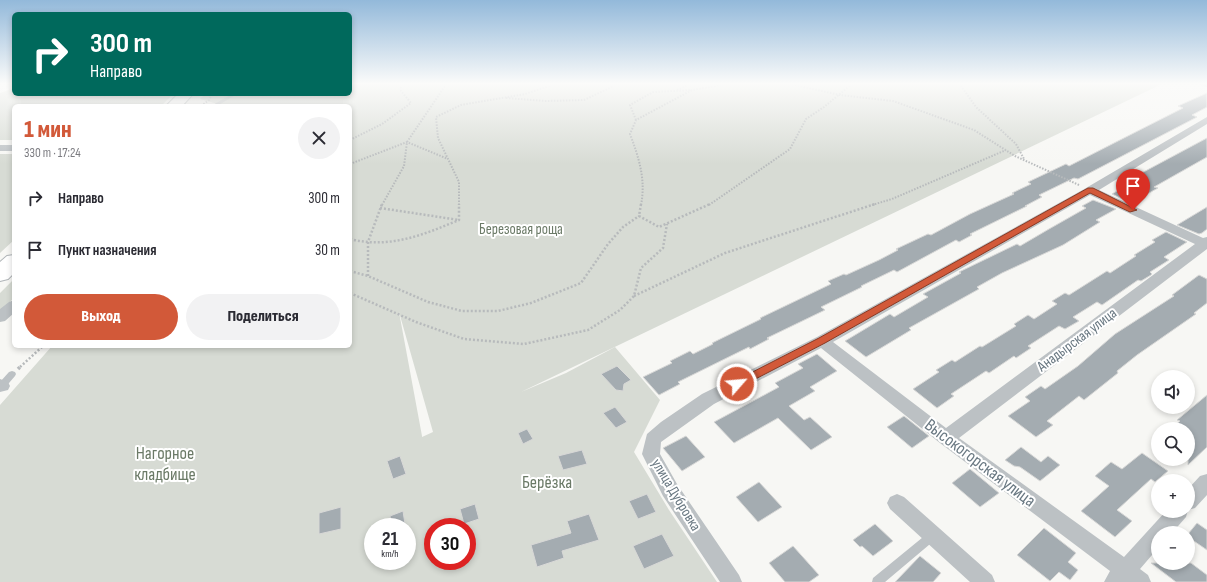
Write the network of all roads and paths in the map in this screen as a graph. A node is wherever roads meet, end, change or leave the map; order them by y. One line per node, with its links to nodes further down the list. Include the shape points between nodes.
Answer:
1 (403, 110): 11 (path)
2 (429, 110): 12 (path)
3 (450, 110): 16 (path, via 436,117 438,138)
4 (632, 110): 9 (path)
5 (654, 110): 9 (path)
6 (818, 110): 23 (path, via 806,118 790,149 708,206)
7 (919, 110): 15 (path, via 974,130)
8 (979, 110): 17 (path, via 1016,144)
9 (636, 120): 21 (path, via 630,134 641,164 644,191)
10 (1207, 120): 19 (street, улица Дубровка)
11 (352, 139)
12 (407, 142): 16 (path); 18 (path); 20 (path, via 404,166)
13 (0, 148): 14 (street)
14 (12, 148)
15 (1006, 150): 17 (path); 32 (path, via 892,199 725,253)
16 (448, 159): 22 (path, via 458,182)
17 (1025, 160): 19 (path)
18 (352, 163)
19 (1090, 190): 26 (street); 35 (street, улица Дубровка)
20 (380, 208): 22 (path); 25 (path)
21 (639, 216): 23 (path, via 659,227); 30 (path, via 608,244 581,283 531,303 498,311 462,311 428,302)
22 (459, 220): 25 (path, via 418,237 381,243)
23 (668, 223): 32 (path, via 663,248 641,268)
24 (352, 239): 25 (path)
25 (368, 242): 30 (path)
26 (1206, 243): 38 (street, Анадырская улица)
27 (12, 263): 29 (main road)
28 (352, 272): 30 (path)
29 (0, 274)
30 (368, 276)
31 (352, 294): 32 (path, via 416,322 464,339 524,344 588,330 620,310)
32 (634, 296)
33 (12, 308): 34 (street)
34 (0, 317)
35 (822, 341): 38 (street, Высокогорская улица); 47 (street, улица Дубровка, via 708,399 653,439 651,454 670,490)
36 (41, 348): 37 (path)
37 (3, 383)
38 (946, 438): 46 (street, Высокогорская улица)
39 (1207, 482): 40 (street)
40 (1195, 495)
41 (897, 503): 44 (street)
42 (1172, 518): 43 (street)
43 (1165, 526)
44 (933, 535): 48 (lane); 49 (street)
45 (1151, 541): 46 (street)
46 (1119, 576): 50 (street, Высокогорская улица)
47 (727, 580)
48 (877, 582)
49 (985, 582)
50 (1141, 582)

